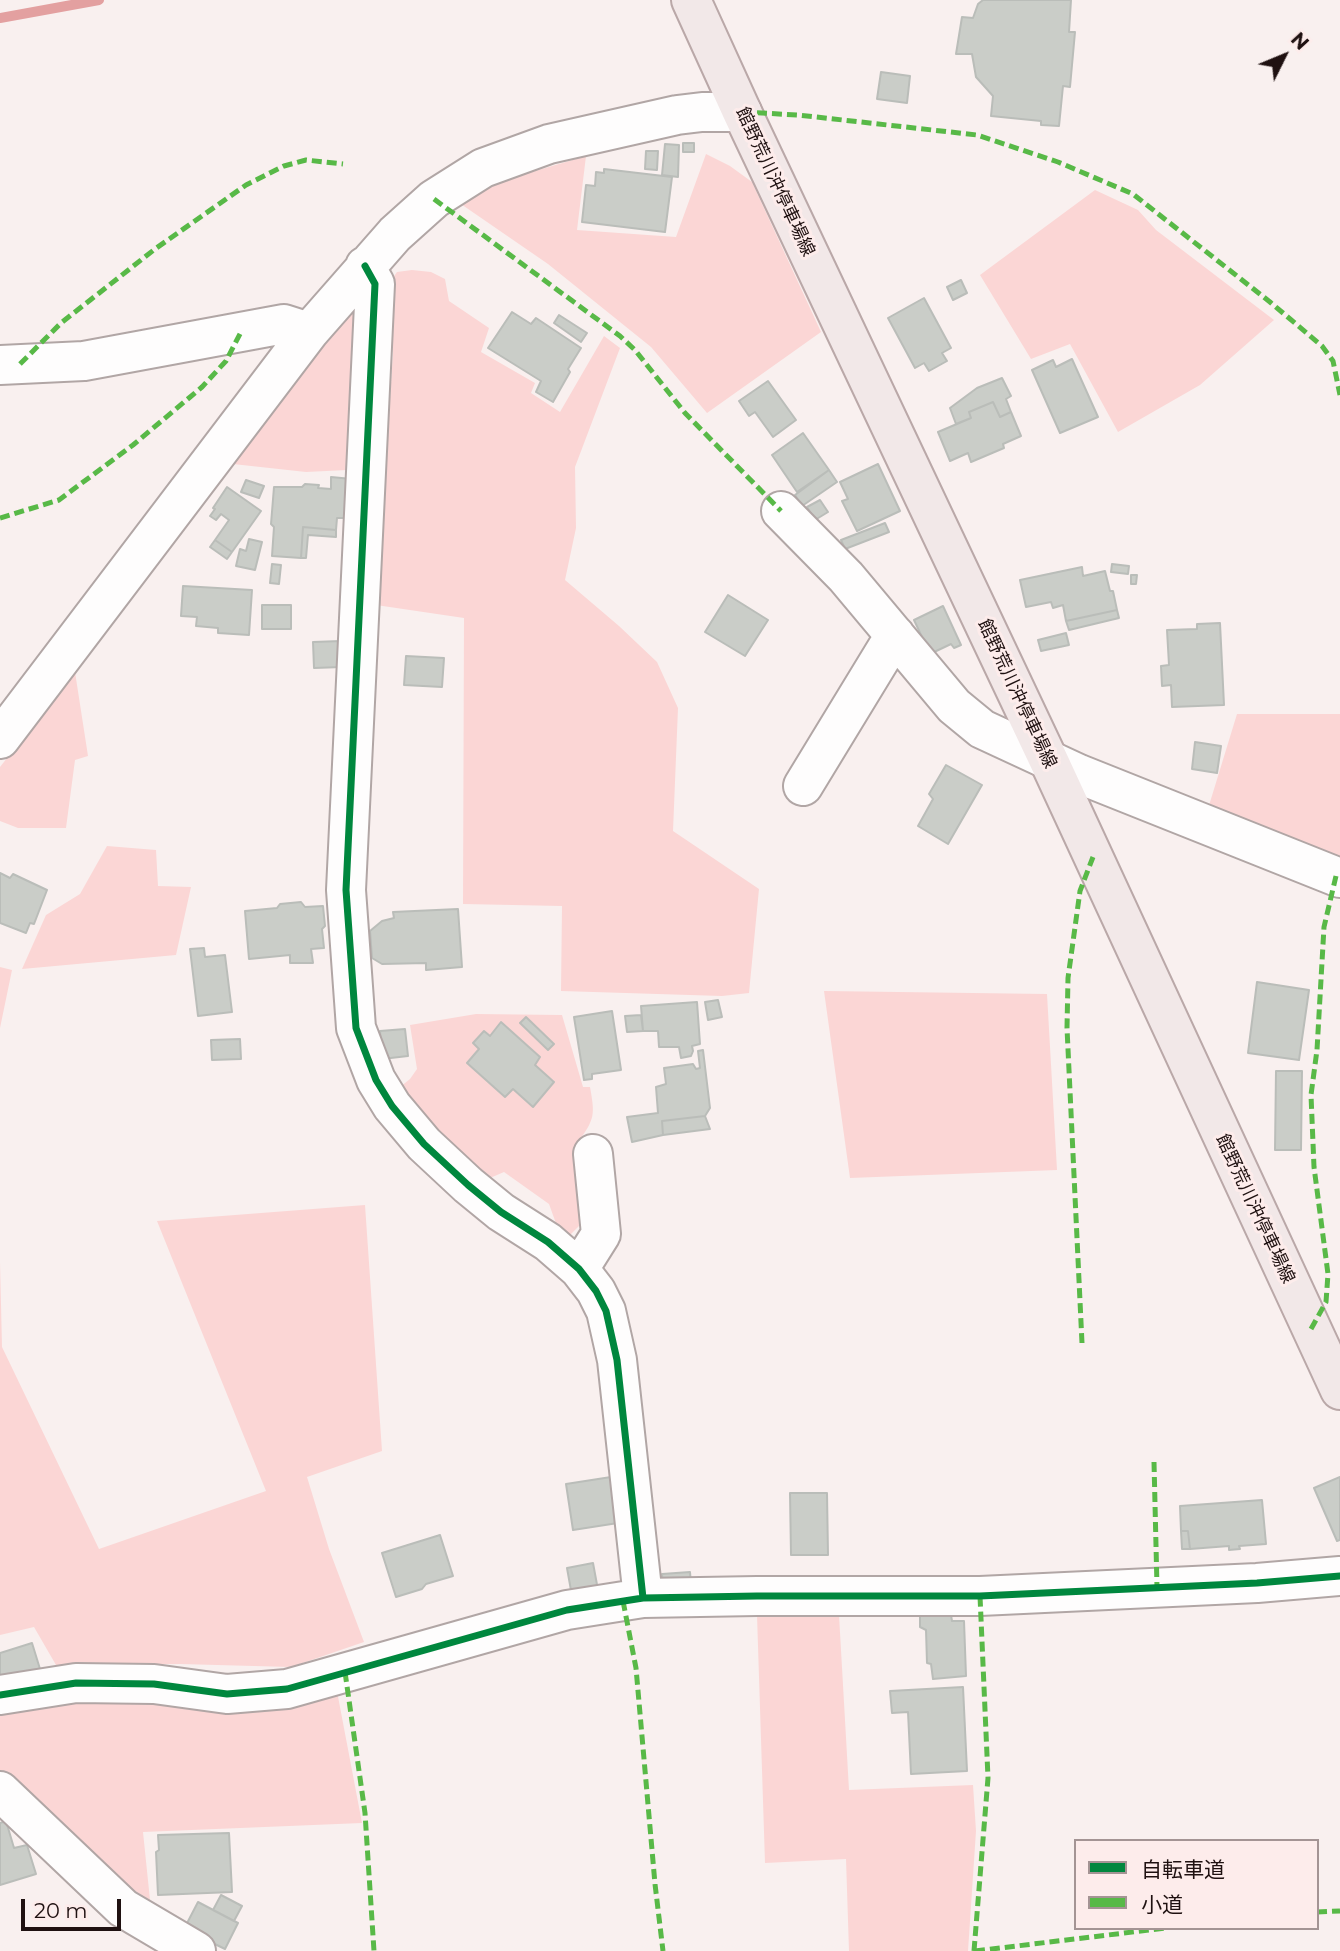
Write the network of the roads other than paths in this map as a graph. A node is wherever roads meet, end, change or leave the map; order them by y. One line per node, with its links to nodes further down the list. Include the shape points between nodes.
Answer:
1 (691, 0): 2 (main road, 館野荒川沖停車場線)
2 (742, 112): 3 (street, via 677,115 549,145 484,167 434,199); 9 (main road, 館野荒川沖停車場線)
3 (365, 266): 4 (street); 13 (street, via 375,284 346,890 356,1028 376,1080 424,1144 501,1212 548,1242)
4 (309, 332): 5 (street, via 284,324 84,361); 8 (street)
5 (0, 365)
6 (781, 511): 7 (street)
7 (895, 635): 9 (street, via 972,721); 10 (street)
8 (0, 739)
9 (1049, 761): 11 (street); 14 (main road, 館野荒川沖停車場線)
10 (803, 786)
11 (1340, 878)
12 (593, 1154): 13 (street, via 601,1234)
13 (579, 1269): 16 (street, via 606,1311 617,1360)
14 (1340, 1390)
15 (1340, 1576): 16 (street, via 981,1596)
16 (643, 1598): 17 (street, via 567,1610 287,1689 227,1694 154,1684 76,1683)
17 (0, 1695)
18 (0, 1790): 19 (street, via 123,1908)
19 (196, 1951)

